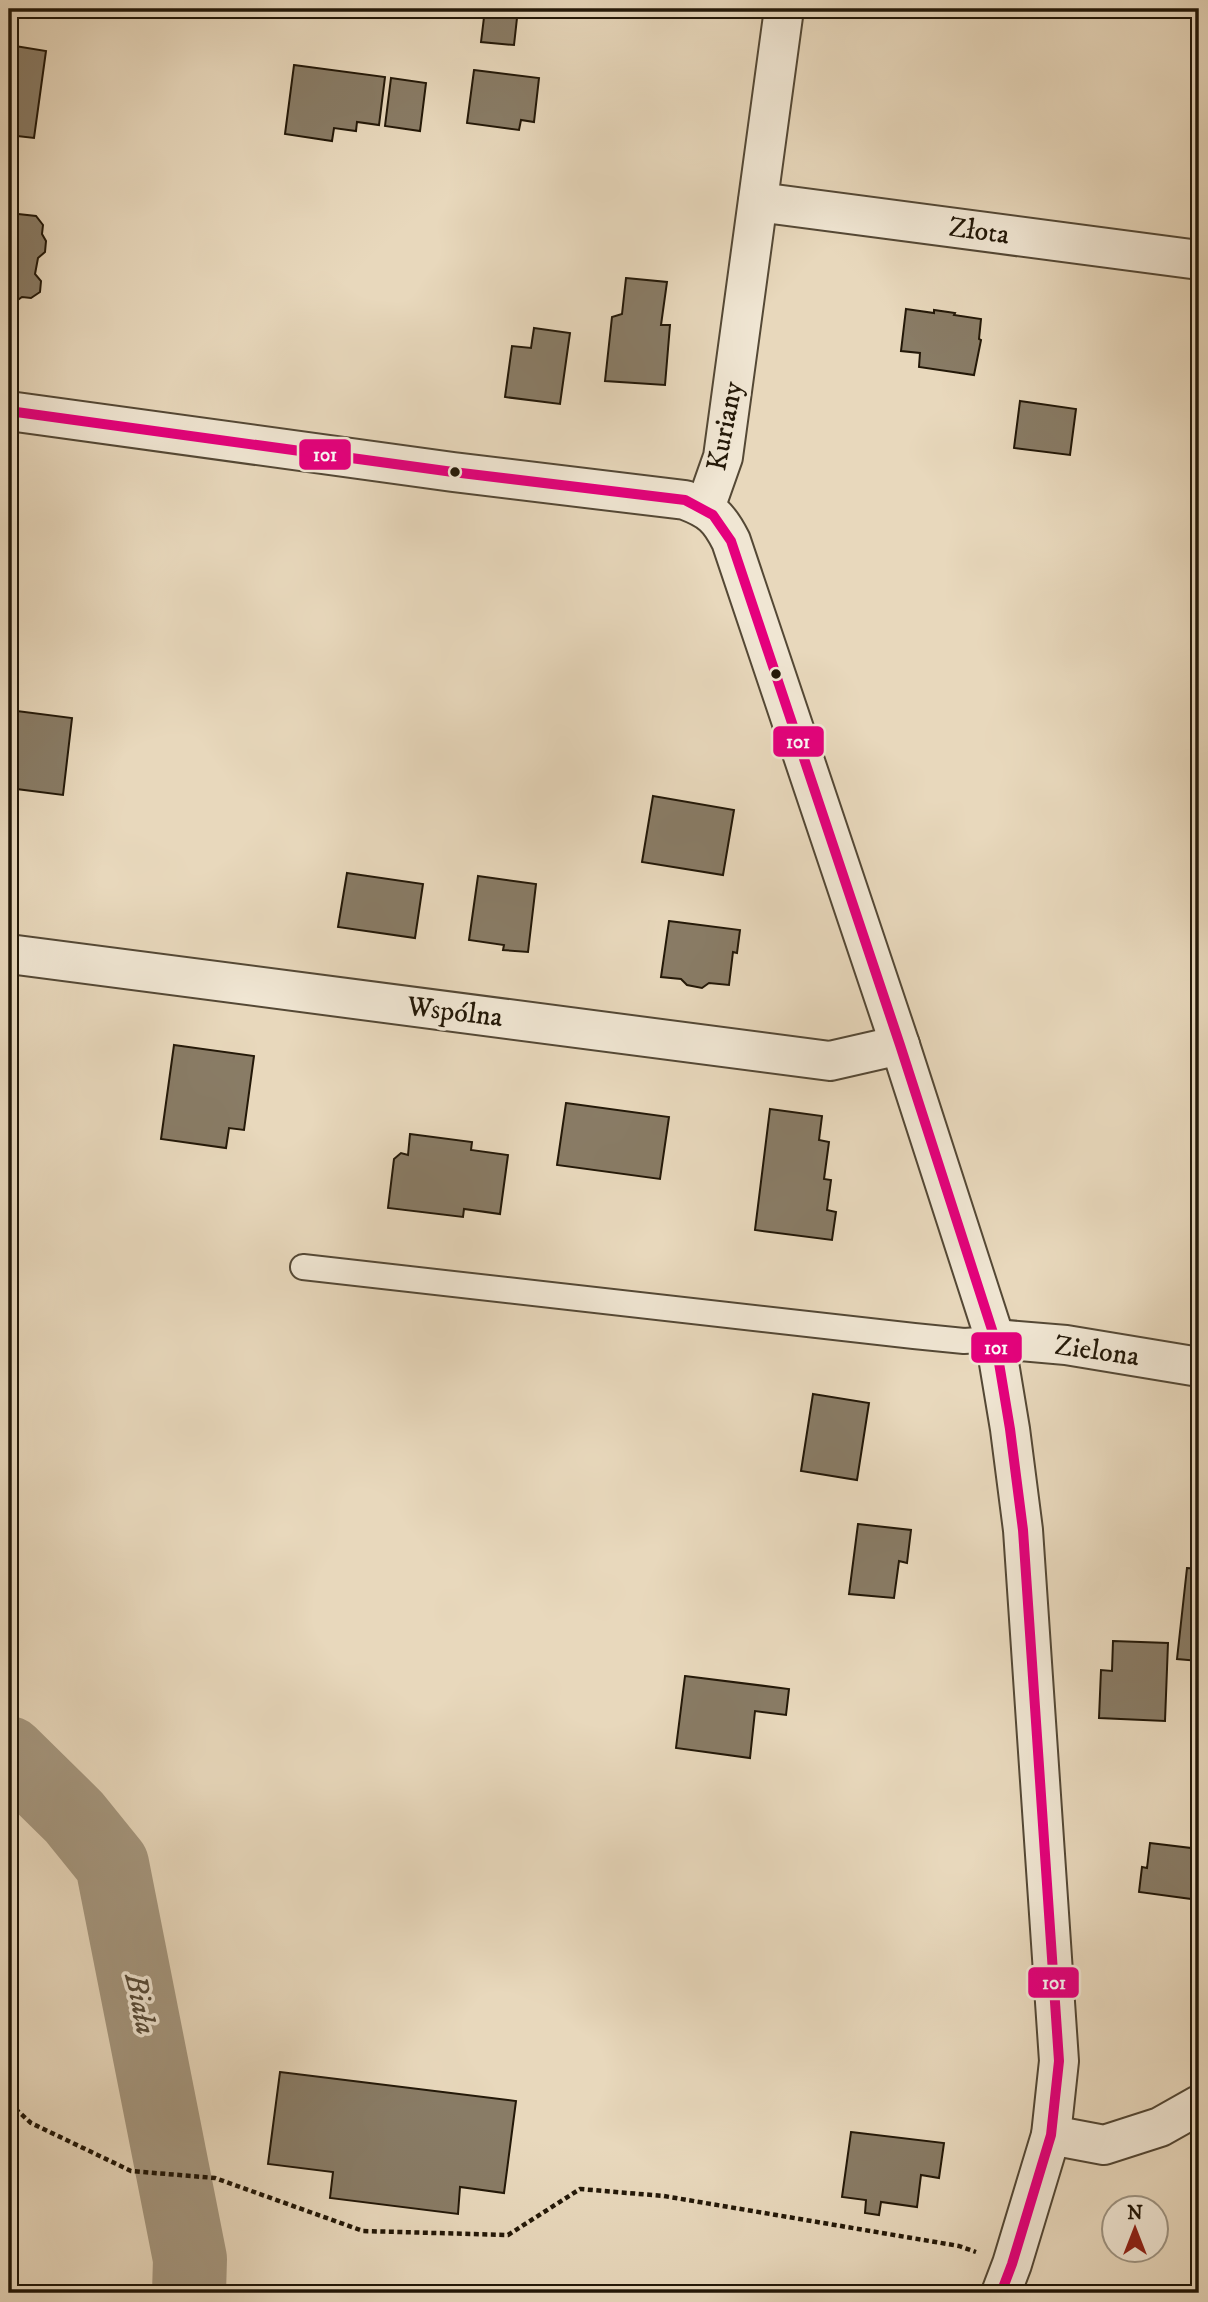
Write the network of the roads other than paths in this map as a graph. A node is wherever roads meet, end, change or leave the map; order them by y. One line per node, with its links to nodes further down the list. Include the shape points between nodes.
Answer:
1 (784, 9): 2 (street, Kuriany)
2 (758, 202): 3 (street, Złota); 5 (street, Kuriany, via 723,457)
3 (1199, 260)
4 (9, 411): 5 (street, via 685,500)
5 (705, 508): 7 (street, Kuriany, via 721,521 731,541)
6 (9, 954): 7 (street, Wspólna, via 830,1061)
7 (900, 1045): 9 (street, Kuriany)
8 (303, 1267): 9 (lane, via 914,1336)
9 (995, 1339): 10 (street, Zielona, via 1066,1345); 12 (street, Kuriany, via 1023,1530 1059,2062)
10 (1199, 1367)
11 (1199, 2105): 12 (street, via 1160,2127 1104,2145)
12 (1051, 2135): 13 (street, Kuriany)
13 (1006, 2278)

